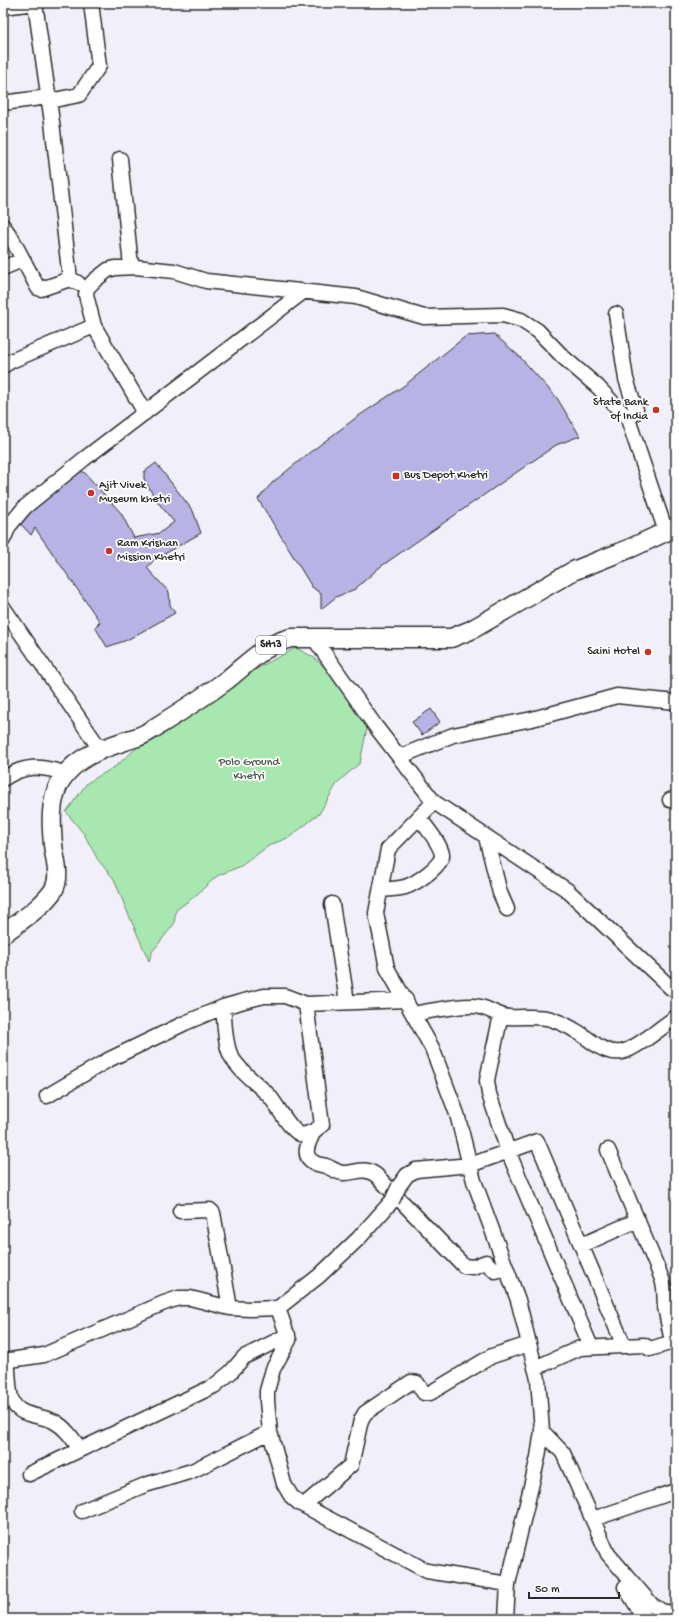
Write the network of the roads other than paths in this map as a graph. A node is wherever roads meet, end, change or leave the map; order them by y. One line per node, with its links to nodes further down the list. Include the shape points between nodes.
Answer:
1 (35, 3): 3 (street); 4 (street)
2 (91, 3): 4 (street, via 99,66 78,95)
3 (3, 7)
4 (49, 99): 5 (street); 11 (street)
5 (3, 103)
6 (120, 159): 9 (street)
7 (3, 224): 8 (street)
8 (22, 260): 10 (street); 11 (street, via 39,289)
9 (131, 266): 12 (street, via 108,270); 13 (street, via 174,271 206,282)
10 (3, 268)
11 (70, 280): 12 (street)
12 (87, 288): 15 (street, via 86,295)
13 (304, 292): 17 (street); 18 (street, via 356,297 424,317 503,315 521,320 538,331)
14 (616, 314): 18 (street, via 626,379 636,410)
15 (94, 326): 16 (street); 17 (street)
16 (3, 366)
17 (145, 412): 20 (street, via 25,507 9,526)
18 (628, 419): 19 (street)
19 (671, 530): 22 (main road, SH13, via 573,571 472,630 451,638)
20 (3, 540)
21 (3, 607): 24 (street)
22 (314, 637): 24 (main road, SH13, via 278,641 228,679 146,734); 25 (street)
23 (676, 702): 25 (street, via 617,696 532,719 453,735)
24 (100, 749): 26 (main road, SH13, via 88,755)
25 (399, 757): 28 (street)
26 (66, 773): 27 (street, via 45,767 23,769); 34 (main road, SH13, via 59,784 52,806 53,844 58,873 53,890 34,911)
27 (3, 779)
28 (434, 802): 29 (street); 30 (street)
29 (419, 817): 31 (street, via 388,849); 31 (street, via 440,849 441,860 433,870 410,885)
30 (486, 837): 33 (street, via 500,893); 35 (street, via 567,890)
31 (381, 890): 36 (street, via 376,913 387,968)
32 (332, 904): 37 (street)
33 (507, 909)
34 (3, 934)
35 (676, 990)
36 (406, 1000): 37 (street); 40 (street)
37 (347, 1002): 38 (street)
38 (306, 1004): 39 (street, via 285,996 264,996); 44 (street, via 322,1122 321,1127)
39 (223, 1007): 43 (street, via 108,1060); 44 (street, via 230,1055 238,1066 270,1098 295,1131 303,1135)
40 (413, 1014): 41 (street, via 474,1006 485,1007); 47 (street, via 432,1048 457,1114)
41 (501, 1015): 42 (street, via 551,1019 576,1031 598,1047 622,1052 635,1046); 46 (street, via 487,1082)
42 (676, 1017)
43 (47, 1096)
44 (314, 1131): 51 (street, via 306,1152 307,1157 314,1163 344,1173 370,1171 464,1266 473,1267 486,1262 495,1271)
45 (608, 1150): 49 (street)
46 (508, 1151): 47 (street); 50 (street, via 538,1142); 58 (street)
47 (470, 1165): 51 (street); 53 (street, bridge, via 416,1170 407,1175 398,1186 392,1201 360,1238 319,1276)
48 (180, 1210): 52 (street, via 210,1210 213,1213)
49 (638, 1220): 50 (street); 55 (street, via 662,1279 665,1307)
50 (582, 1245): 57 (street)
51 (506, 1268): 56 (street, via 518,1300)
52 (230, 1308): 53 (street); 59 (street, via 190,1298 179,1298 44,1355)
53 (278, 1308): 54 (street)
54 (288, 1335): 62 (street, via 289,1340 273,1368 267,1390); 63 (street, via 244,1357 214,1386)
55 (674, 1341): 57 (street, via 650,1349 644,1345)
56 (529, 1344): 60 (street); 66 (street, via 492,1356 430,1393 424,1393 416,1382 411,1382 365,1413 361,1420 351,1465)
57 (624, 1346): 58 (street)
58 (591, 1347): 60 (street, via 580,1348)
59 (5, 1361): 63 (street, via 12,1400 17,1408 24,1413 54,1422 66,1431)
60 (535, 1368): 61 (street)
61 (542, 1431): 68 (street, via 563,1453); 70 (street)
62 (270, 1432): 66 (street, via 284,1484 291,1496); 67 (street, via 192,1471 145,1485)
63 (80, 1449): 64 (street)
64 (29, 1474)
65 (676, 1491): 68 (street)
66 (304, 1505): 70 (street, via 427,1571)
67 (82, 1512)
68 (594, 1519): 69 (street)
69 (608, 1554): 71 (street, via 652,1605 662,1611); 73 (street)
70 (508, 1584): 72 (street)
71 (676, 1614)
72 (506, 1619)
73 (645, 1619)

